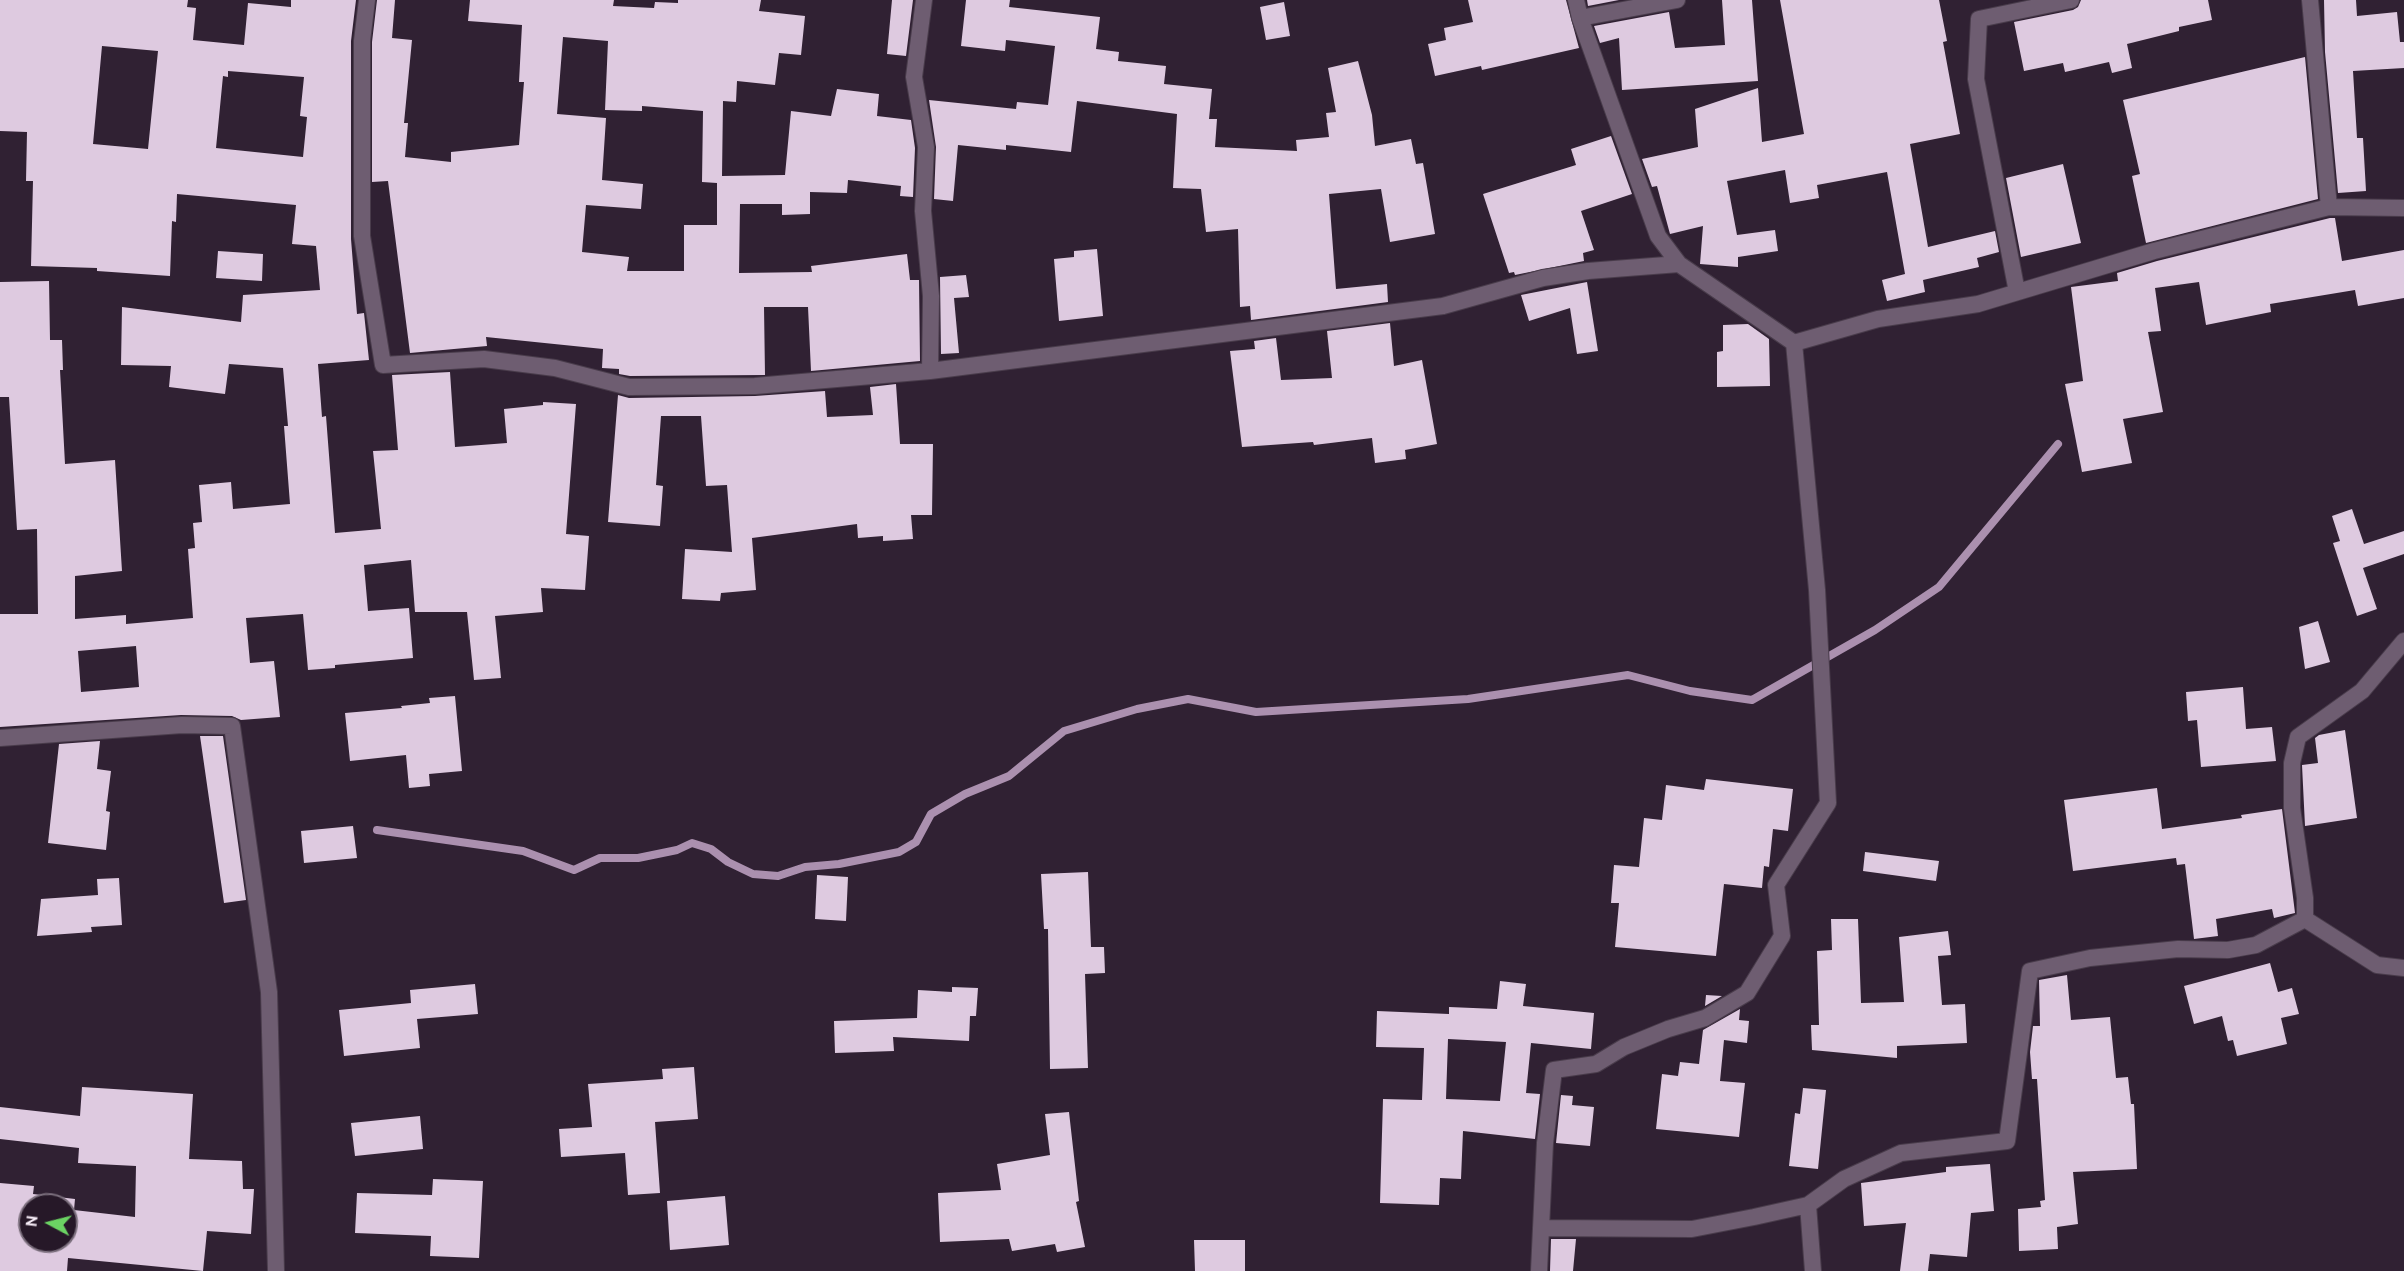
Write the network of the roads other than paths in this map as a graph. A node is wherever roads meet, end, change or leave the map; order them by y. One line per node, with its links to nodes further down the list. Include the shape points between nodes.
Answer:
1 (367, 0): 13 (street, via 362,41 362,236 383,365 484,359 555,368 629,387 756,386)
2 (924, 0): 13 (street, via 914,77 926,147 923,211 931,296)
3 (1576, 0): 7 (street)
4 (1677, 0): 7 (street)
5 (2071, 0): 11 (street, via 1979,19 1976,79)
6 (2310, 0): 8 (street)
7 (1580, 18): 10 (street, via 1658,236)
8 (2329, 207): 9 (street); 11 (street, via 2154,251)
9 (2404, 208)
10 (1678, 264): 12 (street); 13 (street, via 1544,278 1443,306)
11 (2017, 292): 12 (street, via 1978,304 1878,319)
12 (1794, 343): 19 (street, via 1817,590 1828,803 1776,885 1782,936 1747,993 1705,1018 1624,1047 1596,1064 1554,1070)
13 (930, 371)
14 (2404, 641): 16 (street, via 2362,691 2298,736 2292,763 2292,808)
15 (0, 738): 20 (street, via 182,725 232,726 269,992)
16 (2305, 919): 17 (street, via 2378,965); 18 (street, via 2256,945 2090,958 2030,971 2007,1141 1901,1153 1844,1179)
17 (2404, 968)
18 (1808, 1205): 19 (street, via 1692,1229); 22 (street)
19 (1541, 1228): 21 (street)
20 (276, 1271)
21 (1539, 1271)
22 (1813, 1271)

